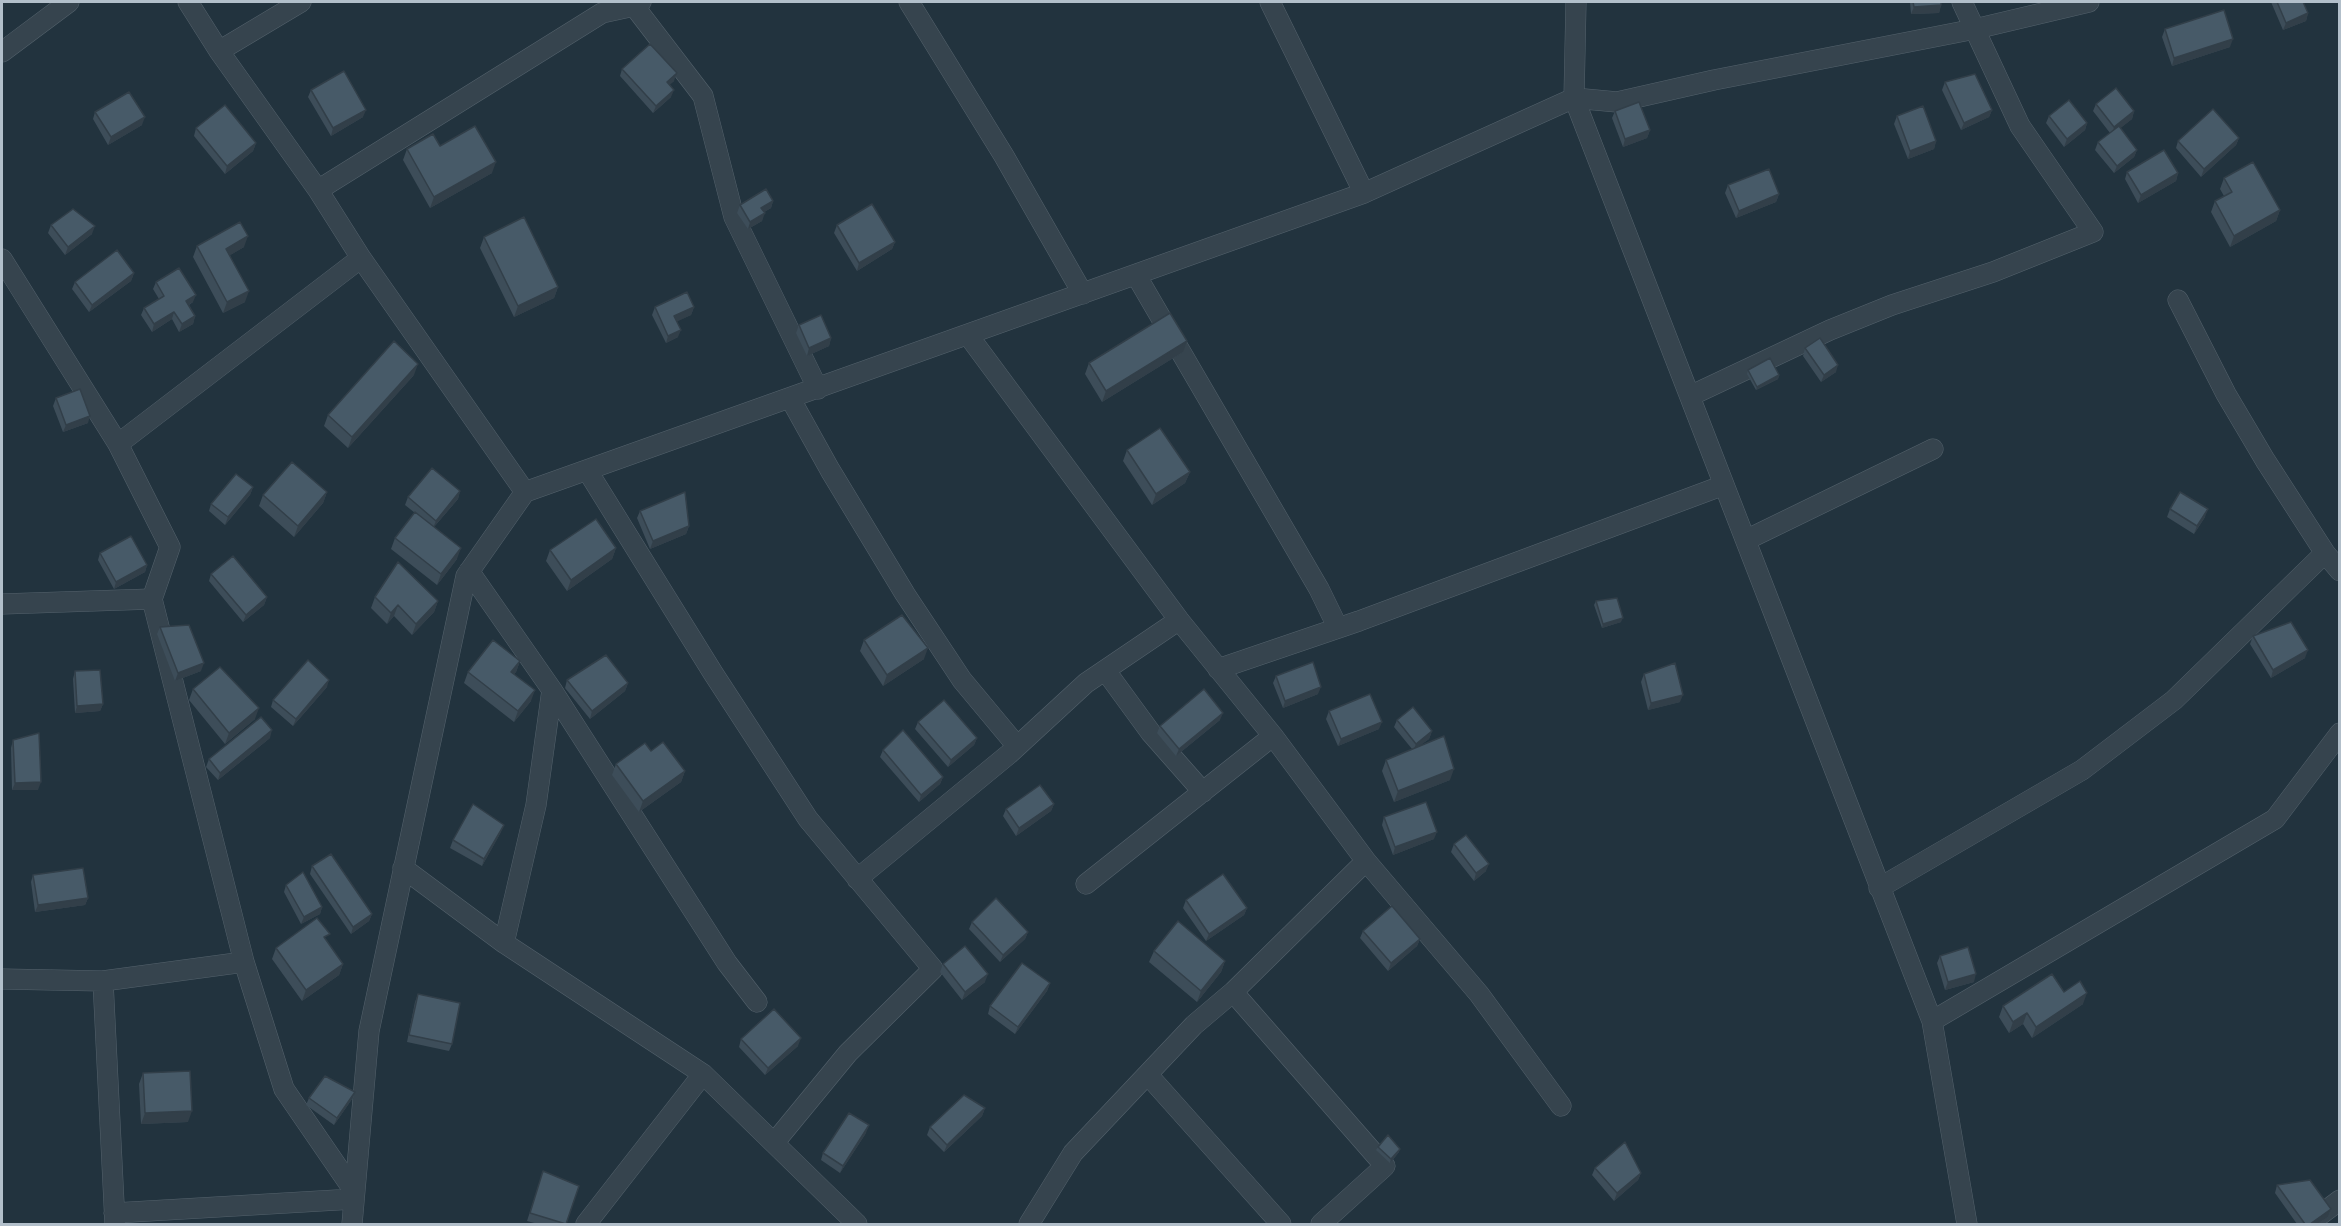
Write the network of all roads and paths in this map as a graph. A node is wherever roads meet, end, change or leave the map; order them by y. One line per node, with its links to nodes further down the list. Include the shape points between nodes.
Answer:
1 (69, 2): 13 (street)
2 (188, 2): 12 (street)
3 (301, 2): 12 (street)
4 (909, 2): 20 (street)
5 (1270, 2): 16 (street)
6 (1576, 2): 14 (street)
7 (1962, 2): 11 (street)
8 (2090, 2): 11 (street)
9 (637, 4): 10 (street); 23 (street, via 703,96 734,217)
10 (599, 7): 15 (street)
11 (1975, 29): 14 (street, via 1617,102); 24 (street, via 2020,126 2093,232 1994,272 1892,305)
12 (219, 51): 15 (street)
13 (2, 52)
14 (1574, 98): 16 (street); 24 (street)
15 (318, 190): 17 (street)
16 (1364, 193): 19 (street)
17 (361, 258): 26 (street); 30 (street)
18 (2, 259): 26 (street)
19 (1136, 275): 20 (street); 38 (street)
20 (1083, 294): 22 (street)
21 (2178, 300): 32 (street, via 2226,394)
22 (968, 335): 23 (street); 37 (street)
23 (818, 389): 25 (street)
24 (1690, 396): 29 (street)
25 (790, 398): 28 (street); 44 (street, via 905,594 962,680)
26 (118, 444): 35 (street, via 170,547)
27 (1933, 448): 31 (street)
28 (586, 470): 30 (street); 48 (street, via 801,809)
29 (1724, 485): 31 (street); 38 (street)
30 (525, 492): 34 (street)
31 (1746, 540): 50 (street)
32 (2325, 553): 33 (street); 50 (street, via 2174,700 2082,770)
33 (2340, 571)
34 (469, 572): 41 (street); 47 (street)
35 (152, 599): 36 (street); 52 (street)
36 (2, 604)
37 (1179, 620): 39 (street); 40 (street)
38 (1338, 628): 39 (street)
39 (1218, 669): 43 (street)
40 (1105, 670): 44 (street); 45 (street, via 1151,733)
41 (552, 690): 51 (street, via 536,806); 56 (street, via 727,963)
42 (2340, 734): 57 (street, via 2275,819)
43 (1273, 736): 45 (street); 46 (street)
44 (1017, 746): 48 (street)
45 (1203, 792): 49 (street)
46 (1366, 861): 55 (street); 60 (street, via 1479,994)
47 (403, 868): 51 (street); 62 (street, via 369,1031)
48 (857, 879): 61 (street, via 933,969 848,1053)
49 (1086, 884)
50 (1879, 888): 57 (street)
51 (504, 944): 58 (street)
52 (243, 962): 54 (street); 62 (street, via 284,1089)
53 (2, 979): 54 (street)
54 (103, 981): 64 (street)
55 (1233, 993): 59 (street, via 1194,1025); 70 (street, via 1385,1166)
56 (757, 1002)
57 (1932, 1021): 71 (street)
58 (703, 1074): 61 (street); 66 (street)
59 (1148, 1075): 68 (street, via 1073,1153); 69 (street)
60 (1561, 1106)
61 (774, 1143): 67 (street)
62 (354, 1195): 64 (street); 65 (street)
63 (2340, 1200): 72 (street)
64 (114, 1219)
65 (352, 1224)
66 (586, 1224)
67 (857, 1224)
68 (1029, 1224)
69 (1281, 1224)
70 (1322, 1224)
71 (1967, 1224)
72 (2308, 1224)

